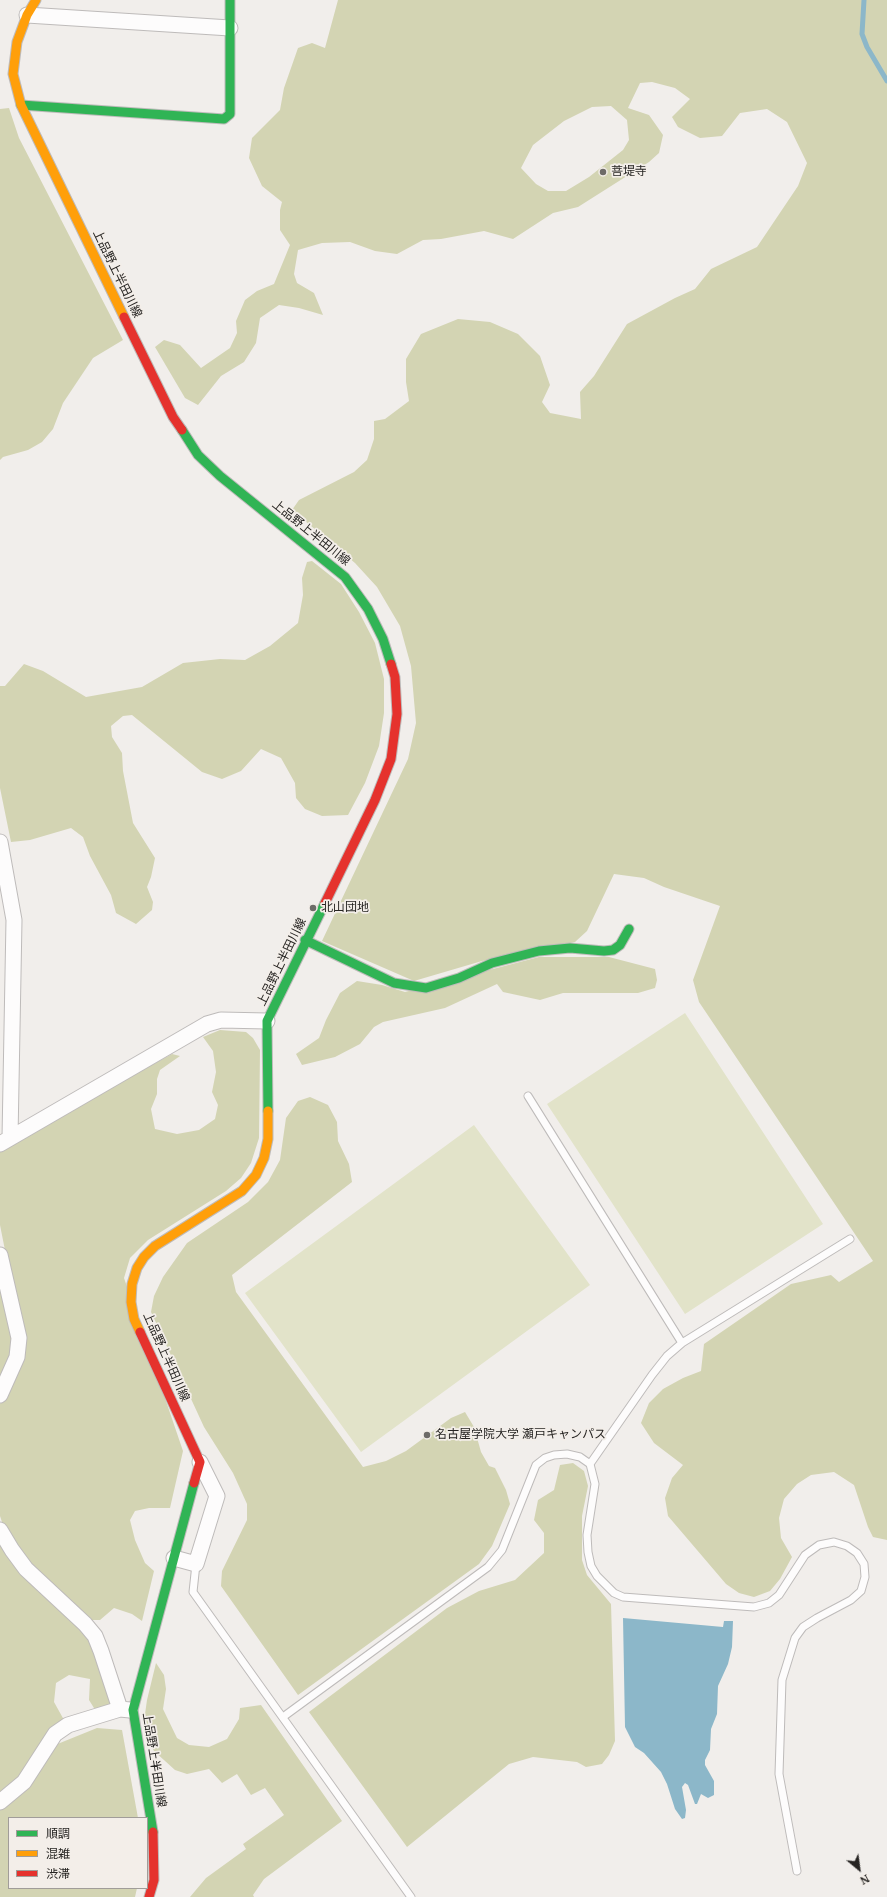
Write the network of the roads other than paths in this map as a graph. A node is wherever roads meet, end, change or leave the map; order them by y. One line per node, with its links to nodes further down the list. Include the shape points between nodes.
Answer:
1 (36, 0): 3 (street, 上品野上半田川線)
2 (230, 0): 4 (street)
3 (27, 15): 4 (street); 5 (street, 上品野上半田川線, via 17,42 13,74)
4 (230, 28): 5 (street, via 230,114 224,119)
5 (21, 105): 8 (street, 上品野上半田川線, via 173,417 198,455 220,476 345,577 368,609 383,639 395,677 397,714 391,759 375,800)
6 (0, 842): 11 (street, via 14,920)
7 (629, 929): 8 (street, via 620,945 613,950 570,948 539,951 492,963 459,978 426,988 394,983)
8 (305, 940): 9 (street, 上品野上半田川線)
9 (267, 1021): 11 (street, via 221,1020 207,1024); 16 (street, 上品野上半田川線, via 268,1139 264,1158 256,1175 242,1191 155,1246 141,1263 132,1284 131,1302 134,1319)
10 (528, 1096): 14 (lane)
11 (5, 1141)
12 (850, 1239): 14 (lane)
13 (0, 1255): 15 (street, via 19,1338 17,1357)
14 (682, 1343): 17 (lane, via 667,1356 652,1375)
15 (0, 1394)
16 (200, 1462): 19 (street, 上品野上半田川線); 20 (street, via 217,1496)
17 (590, 1464): 22 (lane, via 580,1457 567,1454 545,1458 536,1465 502,1550 488,1567); 24 (lane, via 595,1484 587,1534 588,1552 591,1566 597,1576 614,1593 623,1596 754,1607 769,1603 779,1595 805,1555 819,1545 834,1542 847,1546 858,1553 864,1564 865,1577 861,1591 851,1600 804,1627 794,1638 782,1680 779,1774)
18 (0, 1530): 21 (street, via 26,1569 95,1636)
19 (174, 1558): 20 (street); 21 (street, 上品野上半田川線)
20 (196, 1564): 22 (lane, via 194,1592)
21 (126, 1710): 23 (street, via 68,1725 55,1734 24,1782); 25 (street, 上品野上半田川線, via 154,1842 154,1880)
22 (282, 1717): 26 (lane)
23 (0, 1802)
24 (797, 1871)
25 (149, 1897)
26 (410, 1897)

